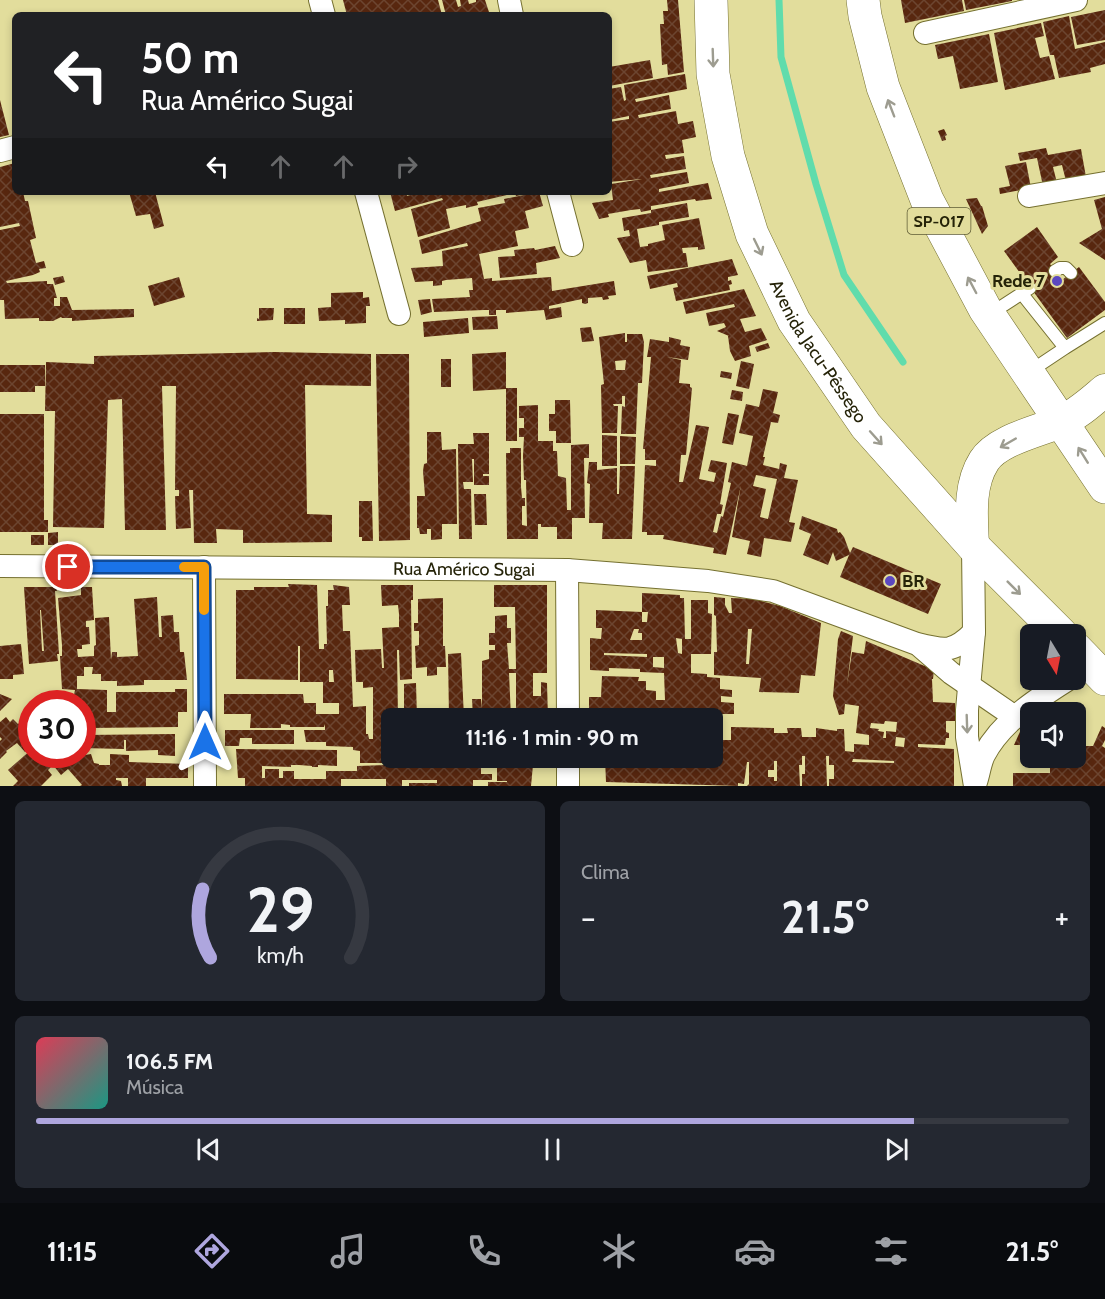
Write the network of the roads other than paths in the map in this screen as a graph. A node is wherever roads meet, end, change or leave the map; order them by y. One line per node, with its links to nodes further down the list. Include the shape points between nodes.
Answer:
1 (711, 0): 20 (highway, Avenida Jacu-Pêssego, one-way to 20, via 713,74 728,156 757,244 794,321 866,426)
2 (863, 0): 13 (highway, SP-017, one-way to 2, via 927,200 883,87)
3 (1076, 0): 4 (street)
4 (925, 33)
5 (1105, 183): 8 (street)
6 (367, 195): 12 (street)
7 (559, 195): 9 (street)
8 (1029, 196)
9 (572, 245)
10 (1055, 271): 11 (lane, via 1066,268)
11 (1071, 273)
12 (399, 314)
13 (989, 314): 15 (lane, via 1026,291); 16 (highway, SP-017)
14 (1104, 318): 15 (lane)
15 (1065, 348): 16 (lane)
16 (1028, 372): 18 (highway, SP-017)
17 (1105, 390): 18 (street)
18 (1062, 421): 19 (highway, SP-017, one-way to 18); 20 (street, one-way to 20, via 1006,442 984,460 971,506)
19 (1105, 487)
20 (973, 546): 24 (highway, Avenida Jacu-Pêssego, one-way to 24); 25 (street)
21 (0, 566): 22 (street, Rua Américo Sugai)
22 (204, 567): 23 (street, Rua Américo Sugai); 32 (street)
23 (567, 570): 26 (street, Rua Américo Sugai, via 708,581 772,591); 29 (street)
24 (1051, 624)
25 (974, 632): 26 (street, Rua Américo Sugai, via 952,649); 28 (street)
26 (917, 644): 28 (street, Rua Américo Sugai)
27 (1087, 670): 30 (street, via 1055,686)
28 (968, 684): 30 (street, Rua Américo Sugai); 34 (street, one-way to 34, via 967,737)
29 (568, 708)
30 (1015, 717): 34 (street, via 984,756)
31 (568, 768): 33 (street)
32 (205, 786)
33 (568, 786)
34 (975, 786)

